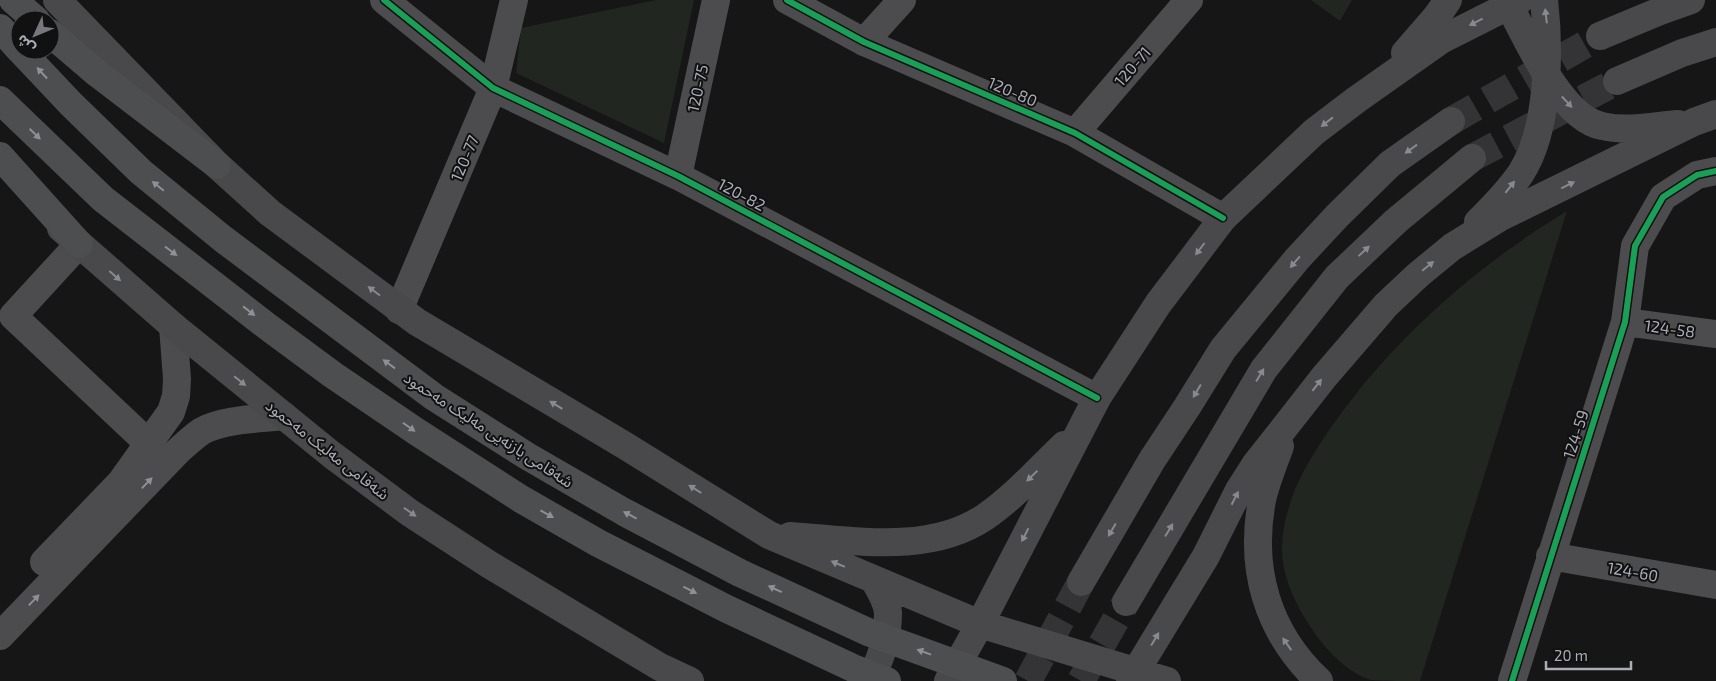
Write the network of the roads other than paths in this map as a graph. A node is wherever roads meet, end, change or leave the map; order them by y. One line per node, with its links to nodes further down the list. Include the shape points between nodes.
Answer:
1 (13, 0): 13 (highway)
2 (57, 0): 31 (main road)
3 (384, 0): 23 (street, 120-82)
4 (716, 0): 34 (street, 120-75)
5 (787, 0): 18 (street, 120-80)
6 (902, 0): 18 (street)
7 (1189, 0): 28 (street, 120-71)
8 (1448, 0): 25 (main road, via 1400,58)
9 (1544, 0): 21 (main road, one-way to 9, via 1548,33)
10 (1691, 0): 15 (main road)
11 (519, 1): 23 (street, 120-77)
12 (1512, 2): 21 (main road); 25 (main road, one-way to 25, via 1441,40)
13 (24, 10)
14 (0, 28): 16 (highway, شەقامی بازنەیی مەلیک مەحمود)
15 (1600, 36)
16 (10, 39)
17 (60, 42): 31 (highway)
18 (864, 42): 28 (street, 120-80)
19 (1716, 42): 22 (main road)
20 (29, 60): 63 (highway, شەقامی بازنەیی مەلیک مەحمود, one-way to 20, via 868,632 740,573 624,512 434,398 223,239 141,172)
21 (1546, 75): 26 (main road, one-way to 26, via 1578,113 1600,126 1637,128); 37 (main road, one-way to 21, via 1499,201 1526,164 1542,113)
22 (1617, 81)
23 (493, 88): 34 (street, 120-82); 38 (street, 120-77)
24 (0, 100): 61 (highway, one-way to 61, via 103,199 333,375 417,432 520,499 598,543 727,609 852,668)
25 (1356, 100): 35 (main road, one-way to 35, via 1314,132)
26 (1705, 118): 37 (main road, one-way to 26, via 1499,218)
27 (1451, 121): 51 (main road, one-way to 51, via 1390,164 1337,216 1223,349 1152,460)
28 (1075, 133): 35 (street, 120-80)
29 (0, 156): 36 (highway)
30 (1472, 158): 53 (main road, one-way to 30, via 1264,369 1337,277 1396,221)
31 (217, 165): 38 (main road, one-way to 31, via 270,213)
32 (0, 171): 36 (main road, شەقامی مەلیک مەحمود)
33 (1716, 171): 39 (street, 124-59, via 1697,175 1663,197 1635,246)
34 (678, 176): 42 (street, 120-82)
35 (1223, 218): 42 (main road, one-way to 42, via 1158,304)
36 (79, 244): 40 (main road, شەقامی مەلیک مەحمود, one-way to 40); 46 (street, via 13,316)
37 (1452, 248): 44 (main road, one-way to 37, via 1386,304)
38 (399, 310): 47 (main road, one-way to 38)
39 (1625, 322): 41 (street, 124-58); 48 (street, 124-59)
40 (173, 326): 43 (main road, شەقامی مەلیک مەحمود, one-way to 43); 46 (street, via 176,396 171,412)
41 (1716, 334)
42 (1097, 398): 45 (main road)
43 (284, 416): 49 (main road, شەقامی مەلیک مەحمود, one-way to 49, via 410,513); 56 (street, one-way to 43, via 191,439 204,430 228,423)
44 (1287, 423): 57 (main road, one-way to 44, via 1206,556 1239,490); 65 (main road, one-way to 44, via 1284,639 1265,597 1260,573 1257,544 1263,498)
45 (1080, 430): 47 (main road, one-way to 47, via 1006,500 984,518 960,530 904,542); 55 (main road, one-way to 55)
46 (148, 444): 54 (street, via 121,482)
47 (769, 535): 50 (main road, one-way to 47)
48 (1550, 556): 52 (street, 124-60); 66 (street, 124-59)
49 (490, 565): 58 (main road); 59 (main road, شەقامی مەلیک مەحمود, via 660,667)
50 (874, 580): 55 (main road); 60 (main road, via 888,612 877,668)
51 (1081, 582)
52 (1716, 585)
53 (1126, 602)
54 (0, 608)
55 (980, 624): 57 (main road); 62 (main road)
56 (0, 636)
57 (1133, 676): 64 (main road)
58 (660, 681)
59 (690, 681)
60 (868, 681)
61 (887, 681)
62 (948, 681)
63 (1003, 681)
64 (1166, 681)
65 (1319, 681)
66 (1512, 681)

